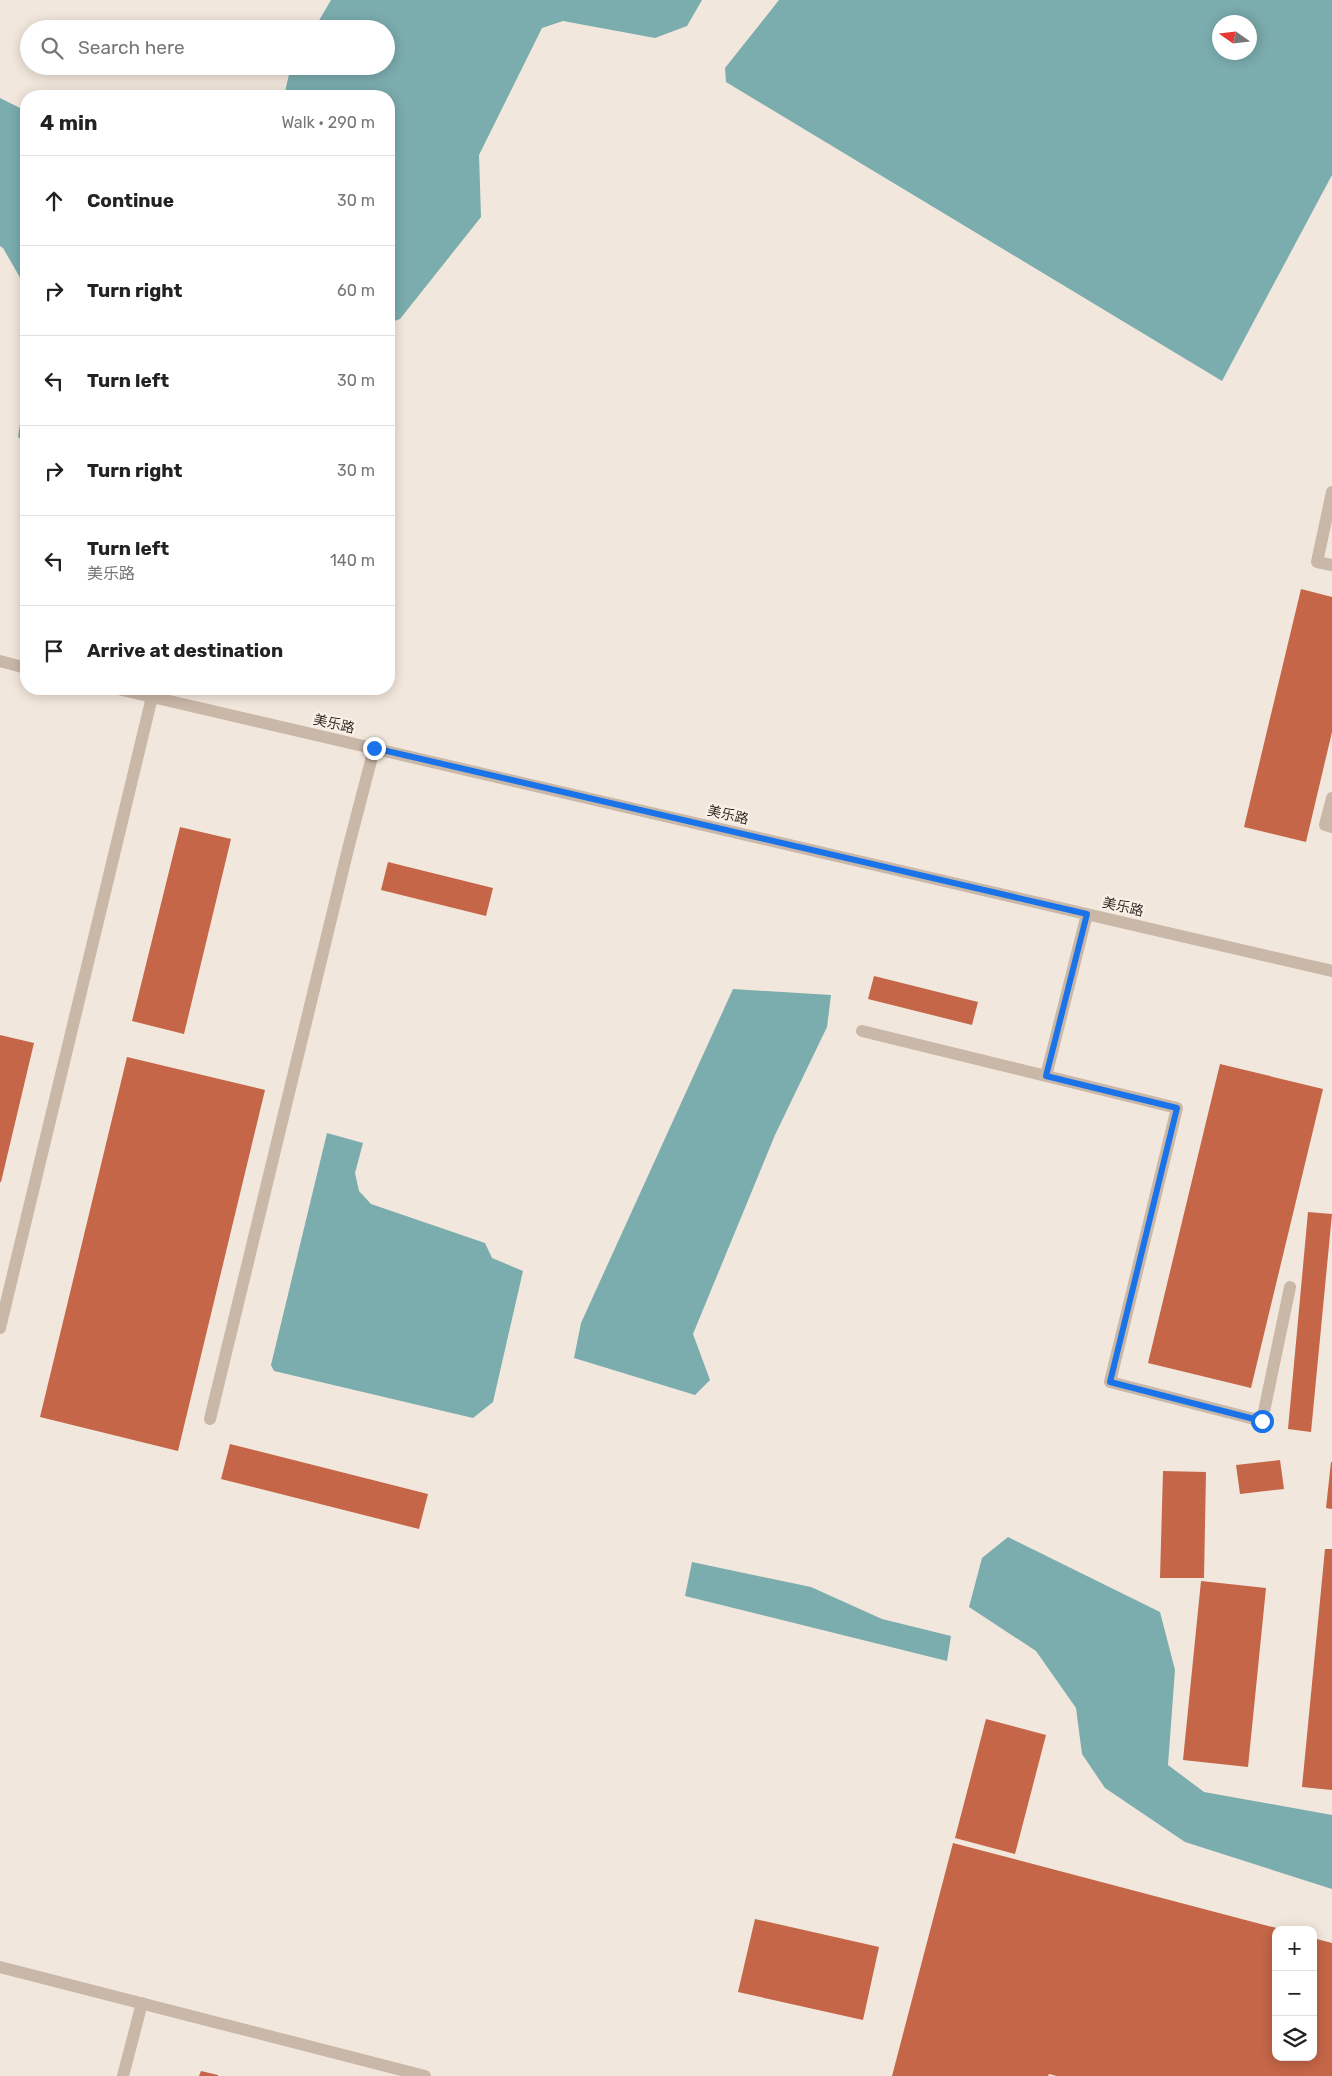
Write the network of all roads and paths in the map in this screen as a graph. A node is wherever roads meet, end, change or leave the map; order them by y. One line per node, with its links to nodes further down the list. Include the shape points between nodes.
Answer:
1 (1332, 492): 2 (street, via 1318,562)
2 (1332, 565)
3 (0, 661): 4 (street)
4 (20, 666)
5 (144, 695): 6 (street, 美乐路)
6 (152, 697): 7 (street, 美乐路); 15 (street)
7 (374, 748): 10 (street, 美乐路); 16 (street)
8 (1332, 798): 9 (street, via 1326,825)
9 (1332, 827)
10 (1087, 914): 11 (street, 美乐路); 13 (street)
11 (1332, 971)
12 (862, 1031): 13 (street)
13 (1046, 1076): 14 (street, via 1177,1108 1110,1382 1262,1421)
14 (1290, 1287)
15 (0, 1328)
16 (210, 1419)
17 (0, 1967): 18 (street)
18 (142, 2003): 19 (street); 20 (street)
19 (418, 2075)
20 (123, 2076)

